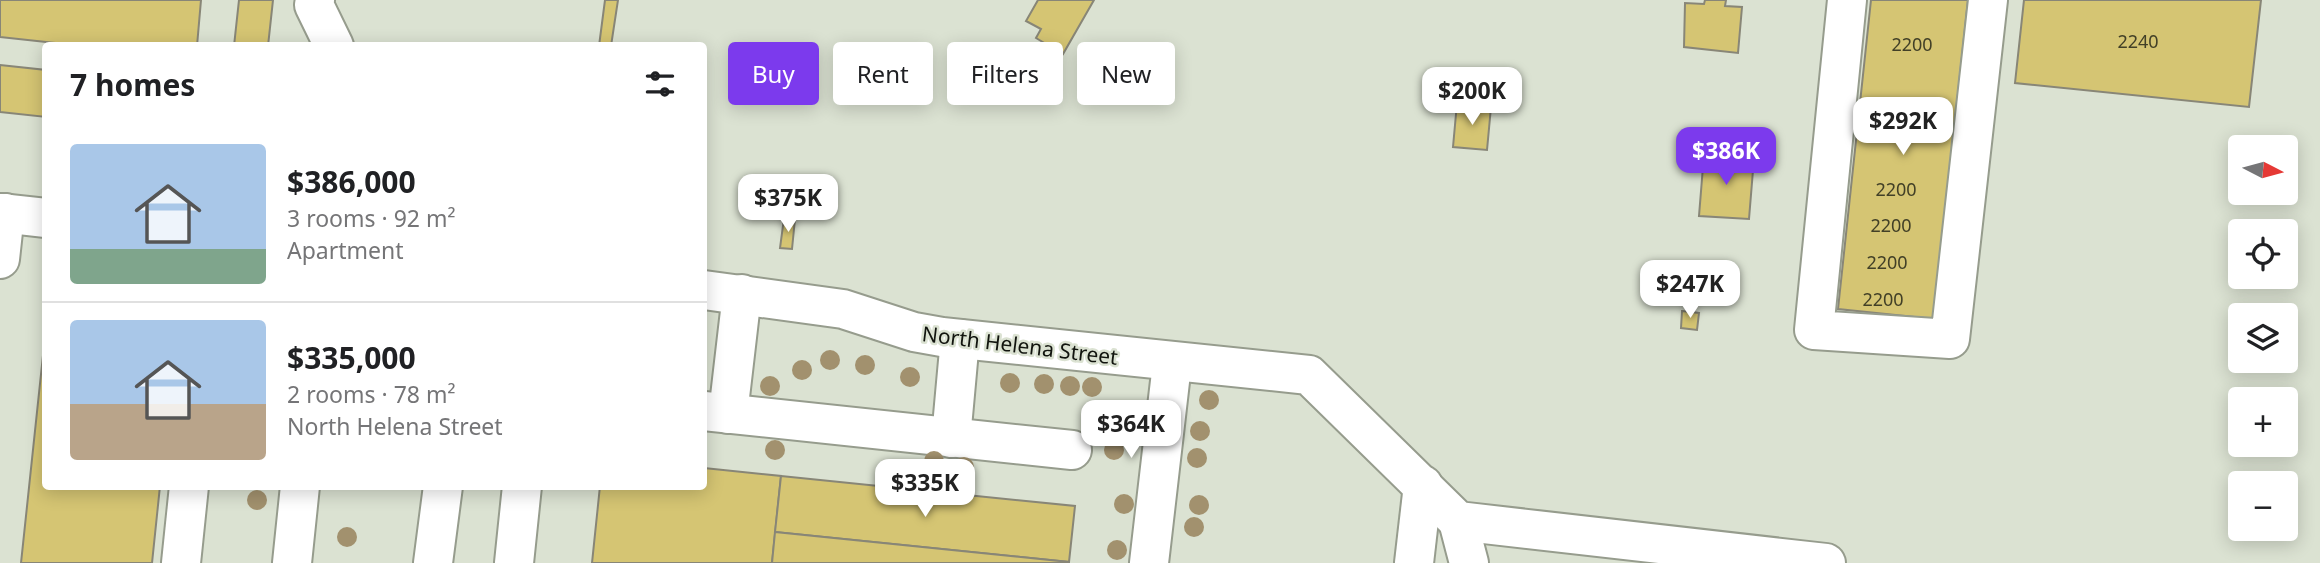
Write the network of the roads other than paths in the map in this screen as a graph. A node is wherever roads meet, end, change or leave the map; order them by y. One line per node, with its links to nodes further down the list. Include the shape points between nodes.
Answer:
1 (315, 0): 4 (street)
2 (1847, 0): 3 (street, via 1814,330 1950,339)
3 (1988, 0)
4 (332, 42)
5 (2, 213): 6 (street); 7 (street)
6 (42, 218)
7 (0, 259)
8 (707, 290): 9 (street, North Helena Street)
9 (742, 295): 10 (street, North Helena Street, via 844,309 914,332); 12 (street)
10 (960, 339): 11 (street, North Helena Street); 13 (street)
11 (1172, 364): 15 (street, North Helena Street, via 1309,376); 25 (street)
12 (716, 413): 13 (street)
13 (951, 438): 14 (street)
14 (1072, 450)
15 (1423, 485): 20 (street, North Helena Street); 26 (street)
16 (190, 490): 21 (street)
17 (300, 490): 22 (street)
18 (442, 490): 23 (street)
19 (522, 490): 24 (street)
20 (1458, 521): 27 (street); 28 (street)
21 (181, 563)
22 (292, 563)
23 (433, 563)
24 (514, 563)
25 (1149, 563)
26 (1414, 563)
27 (1469, 563)
28 (1826, 563)

